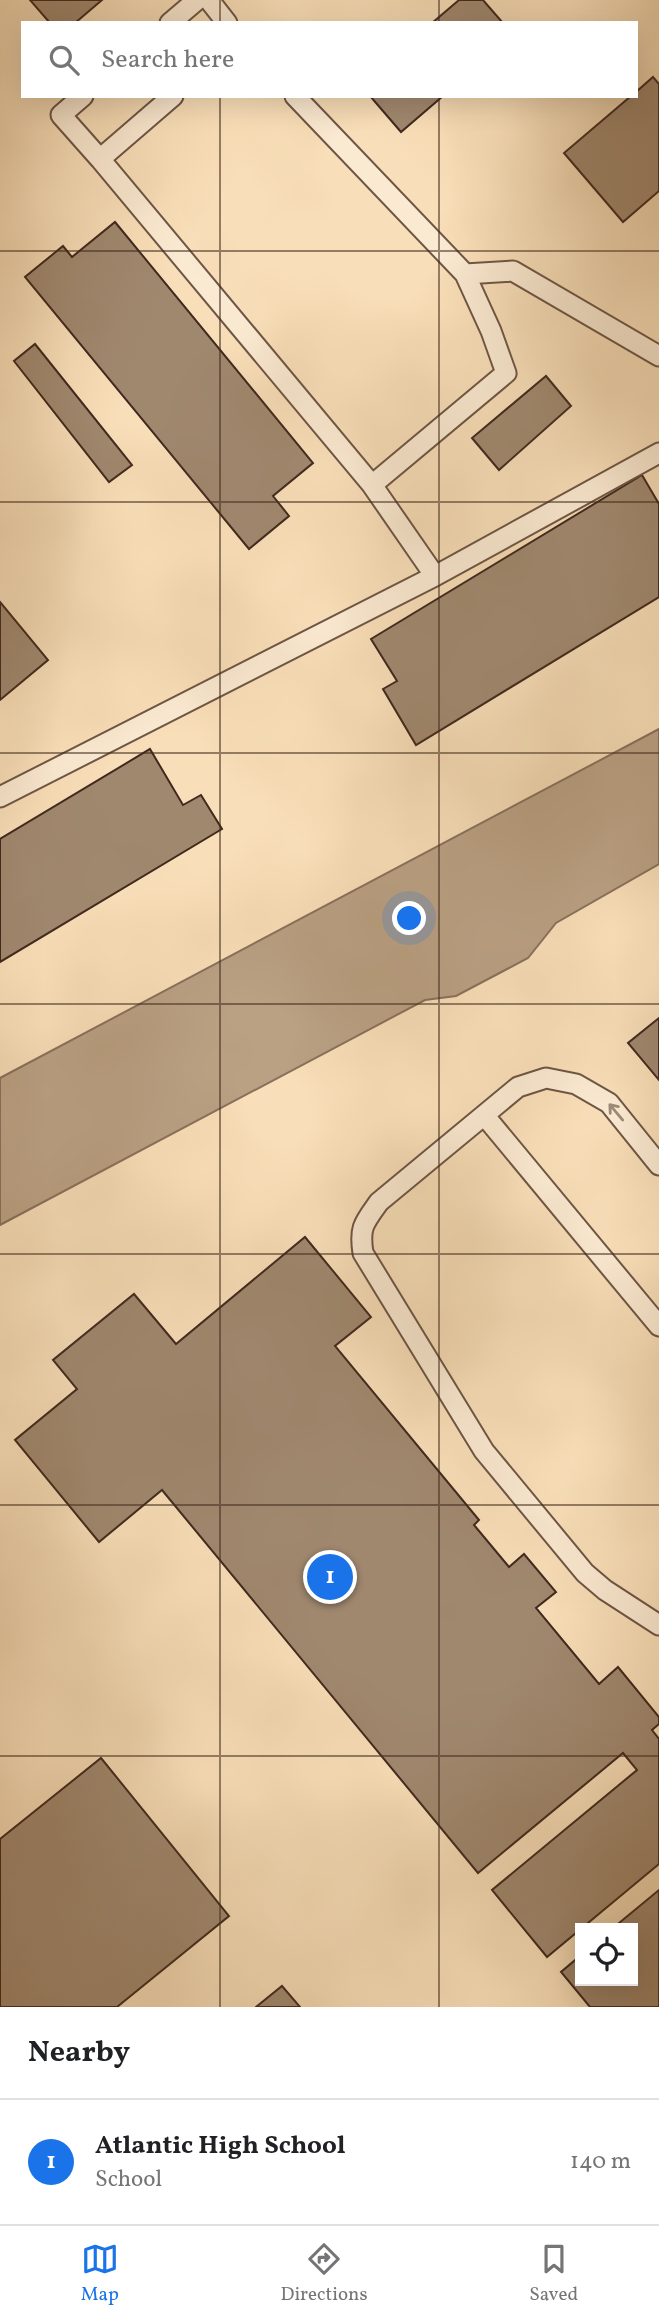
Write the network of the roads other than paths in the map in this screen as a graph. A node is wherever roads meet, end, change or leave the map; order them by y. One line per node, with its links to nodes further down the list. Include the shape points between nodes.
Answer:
1 (197, 0): 3 (lane)
2 (209, 0): 4 (lane)
3 (172, 21)
4 (225, 21)
5 (81, 98): 8 (lane, via 61,115)
6 (171, 98): 8 (lane)
7 (297, 98): 9 (lane)
8 (100, 159): 12 (lane)
9 (465, 274): 10 (lane, via 513,271); 12 (lane, via 506,373)
10 (659, 356)
11 (659, 453): 13 (lane)
12 (372, 485): 13 (lane)
13 (435, 576): 14 (lane)
14 (0, 797)
15 (484, 1115): 16 (lane, one-way to 15, via 609,1104 576,1084 545,1079 519,1087); 17 (lane); 18 (lane, via 379,1202 360,1235 363,1253 491,1458 585,1573)
16 (659, 1166)
17 (659, 1326)
18 (659, 1625)

